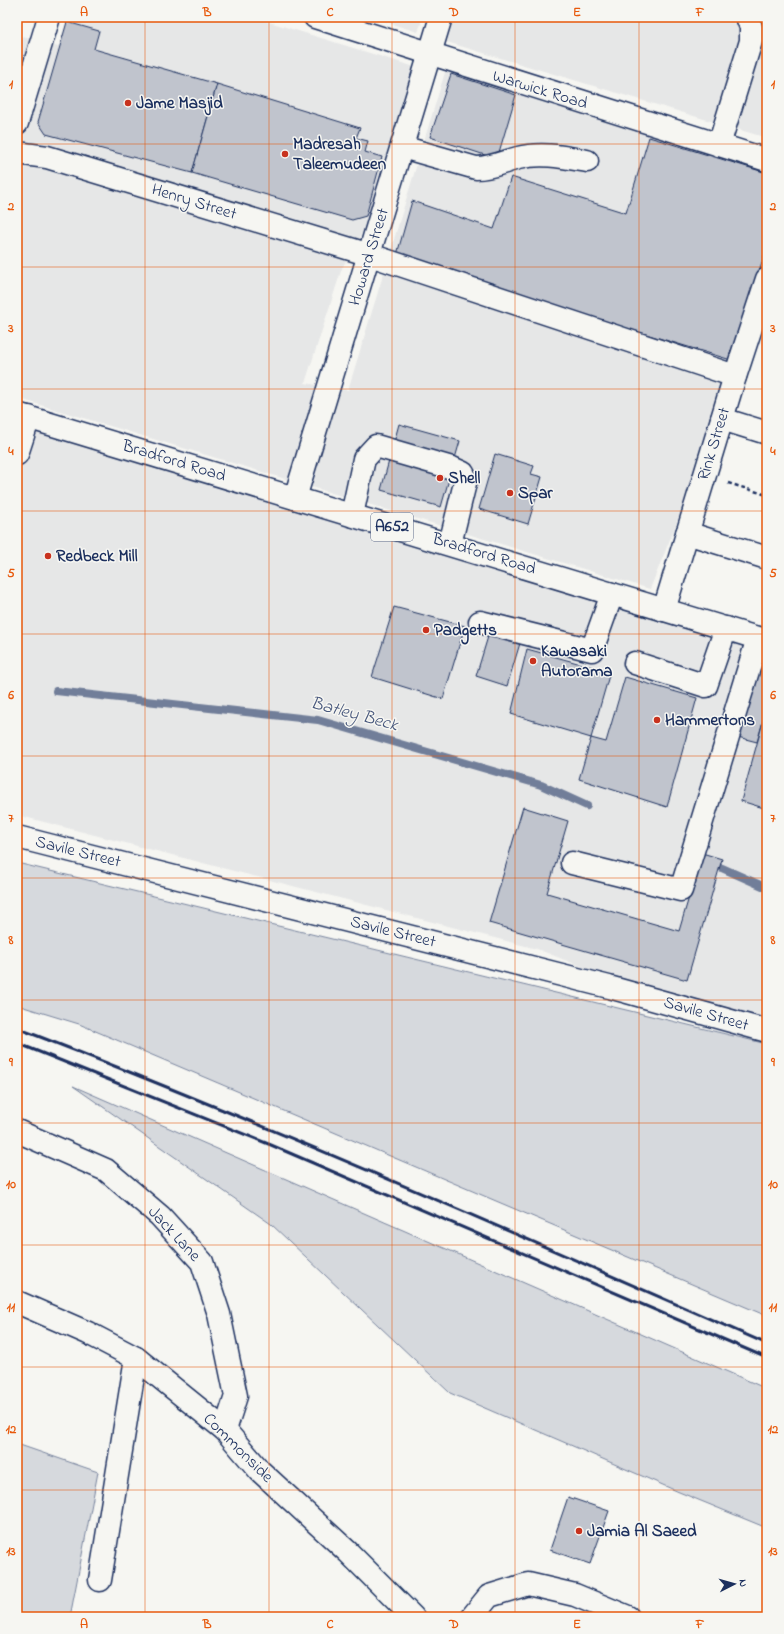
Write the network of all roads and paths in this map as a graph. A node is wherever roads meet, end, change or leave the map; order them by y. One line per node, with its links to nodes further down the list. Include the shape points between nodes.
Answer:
1 (49, 17): 6 (street)
2 (314, 17): 5 (street, Warwick Road)
3 (441, 17): 5 (street, Howard Street)
4 (752, 20): 7 (street, via 751,41)
5 (430, 55): 7 (street, Warwick Road); 8 (street, Howard Street)
6 (17, 123)
7 (719, 145): 10 (street, Warwick Road)
8 (402, 147): 11 (street, via 476,168 488,168 536,155); 12 (street, Howard Street)
9 (17, 153): 12 (street, Henry Street, via 47,157)
10 (767, 160)
11 (587, 161)
12 (370, 255): 14 (street, Henry Street); 21 (street, Howard Street)
13 (767, 278): 14 (street, Rink Street)
14 (735, 376): 16 (street, Rink Street)
15 (23, 416): 18 (street); 21 (street, Bradford Road / A652)
16 (722, 419): 17 (street); 19 (street, Rink Street)
17 (767, 433)
18 (17, 454)
19 (704, 476): 20 (path); 23 (street, Rink Street)
20 (767, 496)
21 (296, 498): 22 (street, Bradford Road / A652)
22 (352, 515): 24 (street, Bradford Road / A652); 24 (street, via 364,458 376,446 422,459 452,468 463,473 466,479)
23 (687, 533): 25 (street); 27 (street, Rink Street)
24 (450, 544): 26 (street, Bradford Road / A652)
25 (767, 558)
26 (612, 594): 27 (street, Bradford Road / A652); 28 (street, via 592,650)
27 (664, 610): 29 (street, Bradford Road / A652)
28 (480, 622)
29 (726, 628): 30 (street, Bradford Road / A652); 31 (street, via 706,686)
30 (762, 639): 33 (street, via 681,890)
31 (635, 663)
32 (17, 837): 34 (street, Savile Street, via 608,987)
33 (572, 863)
34 (767, 1031)
35 (17, 1131): 38 (street, Jack Lane, via 106,1170 160,1216 202,1262 219,1314 236,1396)
36 (17, 1302): 37 (street, Commonside, via 88,1333)
37 (136, 1358): 38 (street, Commonside); 39 (street)
38 (225, 1430): 40 (street, Commonside, via 260,1471 348,1552)
39 (100, 1580)
40 (413, 1617)
41 (472, 1617): 42 (street, via 489,1596 528,1584 575,1595)
42 (628, 1617)

